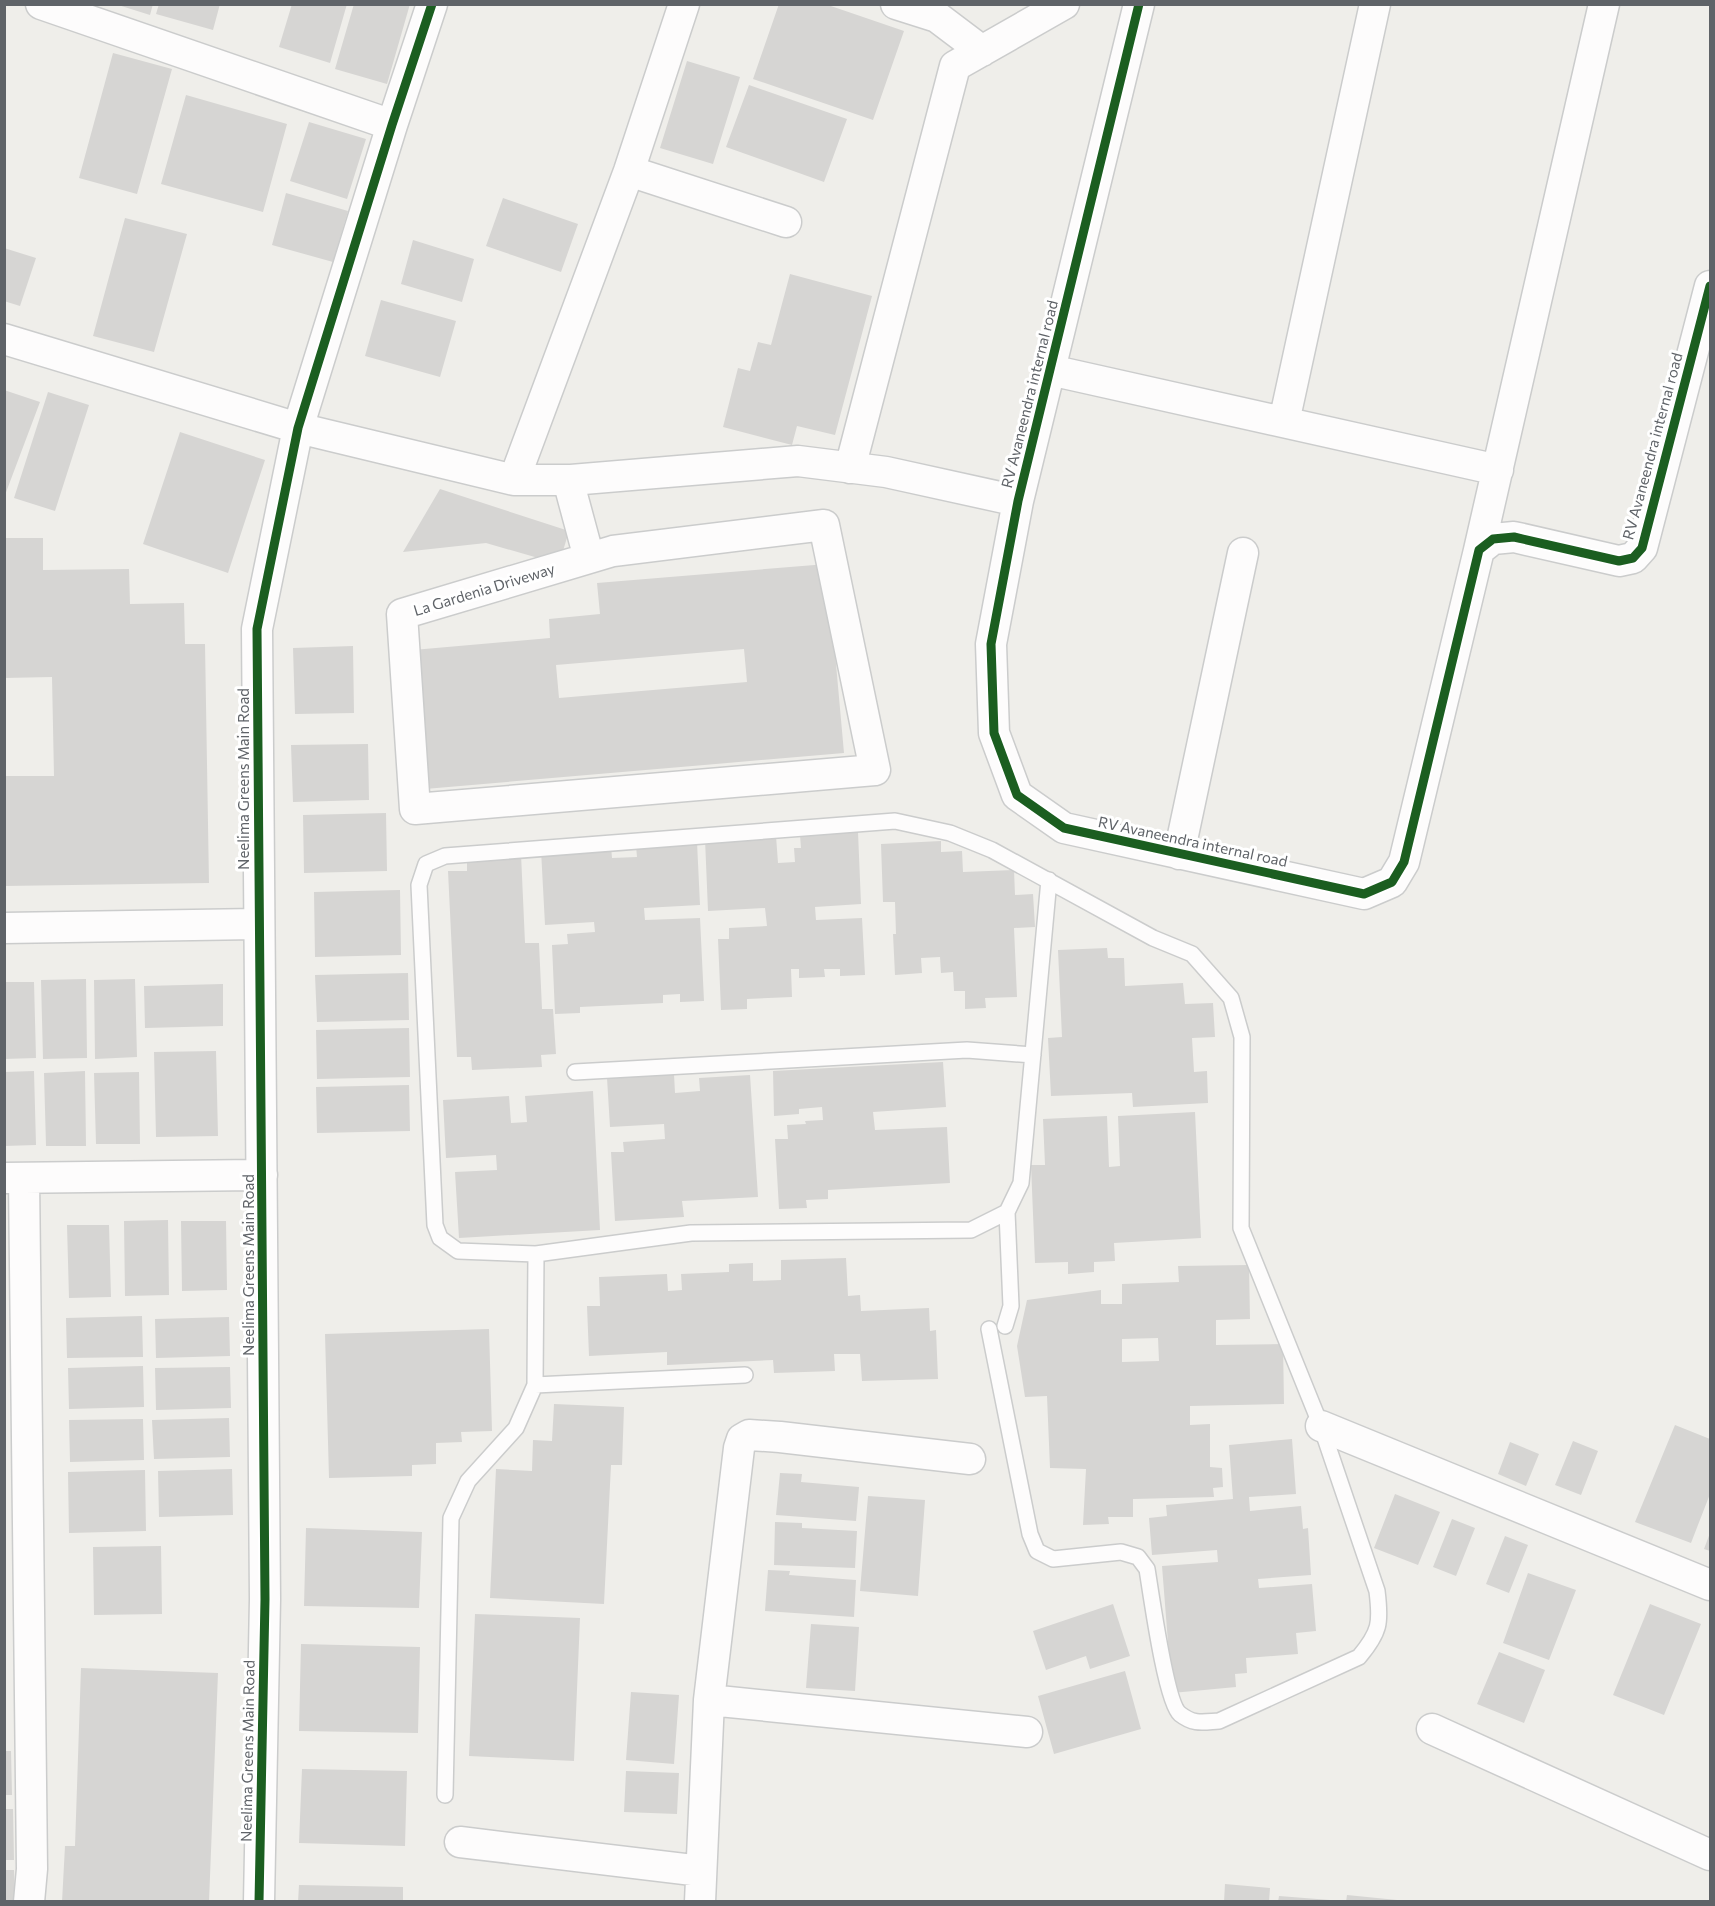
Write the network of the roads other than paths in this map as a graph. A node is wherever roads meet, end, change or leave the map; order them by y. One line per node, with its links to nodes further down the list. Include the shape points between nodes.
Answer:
1 (41, 4): 10 (street)
2 (432, 4): 10 (street, Neelima Greens Main Road)
3 (684, 4): 11 (street)
4 (896, 4): 9 (street, via 937,17)
5 (1064, 4): 9 (street)
6 (1138, 4): 15 (street, RV Avaneendra internal road)
7 (1375, 4): 16 (street)
8 (1604, 4): 19 (street, RV Avaneendra internal road)
9 (982, 51): 18 (street, via 955,66)
10 (392, 125): 17 (street, Neelima Greens Main Road)
11 (629, 171): 12 (street); 20 (street)
12 (786, 222)
13 (1710, 286): 23 (street, RV Avaneendra internal road, via 1642,548 1633,558 1619,561 1514,537 1493,538)
14 (4, 339): 17 (street, RV Avaneendra internal road)
15 (1050, 370): 16 (street, RV Avaneendra internal road); 22 (street, RV Avaneendra internal road)
16 (1284, 422): 19 (street, RV Avaneendra internal road)
17 (298, 428): 20 (street, RV Avaneendra internal road); 28 (street, Neelima Greens Main Road, via 257,629)
18 (850, 468): 21 (street, RV Avaneendra internal road, via 798,461); 22 (street, RV Avaneendra internal road, via 886,472)
19 (1498, 470): 23 (street, RV Avaneendra internal road)
20 (514, 480): 21 (street, RV Avaneendra internal road)
21 (568, 480): 25 (street)
22 (1018, 501): 26 (street, RV Avaneendra internal road, via 991,644 994,733 1017,795 1064,828)
23 (1479, 550): 26 (street, RV Avaneendra internal road, via 1404,862 1392,882 1364,894)
24 (1243, 554): 26 (street)
25 (589, 558): 25 (street, La Gardenia Driveway, via 613,551 824,525 875,770 415,809 402,614)
26 (1179, 854)
27 (1049, 880): 30 (lane); 35 (lane, via 950,833 895,821 445,856 426,864 419,885 435,1225 440,1238 458,1251); 40 (lane, via 1153,938 1192,954 1231,998 1242,1037 1241,1228)
28 (258, 924): 29 (street); 32 (street, Neelima Greens Main Road)
29 (4, 928)
30 (1033, 1055): 31 (lane, via 967,1050); 34 (lane, via 1021,1183)
31 (575, 1072)
32 (262, 1175): 33 (street); 52 (street, Neelima Greens Main Road, via 265,1599)
33 (14, 1178): 41 (street)
34 (1007, 1212): 35 (lane, via 971,1230 691,1233); 36 (lane, via 1011,1306)
35 (536, 1254): 39 (lane)
36 (1005, 1326)
37 (989, 1329): 40 (lane, via 1030,1534 1037,1551 1053,1559 1121,1552 1138,1557 1147,1569 1169,1692 1177,1712 1196,1723 1219,1721 1359,1657 1373,1641 1381,1617 1377,1591)
38 (746, 1376): 39 (lane)
39 (534, 1385): 47 (lane, via 516,1428 468,1481 451,1518)
40 (1321, 1426): 43 (street)
41 (16, 1429): 51 (street, via 32,1869)
42 (970, 1459): 44 (street, via 780,1437 749,1435 742,1439)
43 (1710, 1585)
44 (709, 1700): 46 (street); 50 (street)
45 (1432, 1729): 49 (street)
46 (1027, 1732)
47 (445, 1795)
48 (460, 1842): 50 (street)
49 (1710, 1855)
50 (701, 1871): 53 (street)
51 (29, 1902)
52 (259, 1902)
53 (700, 1902)

